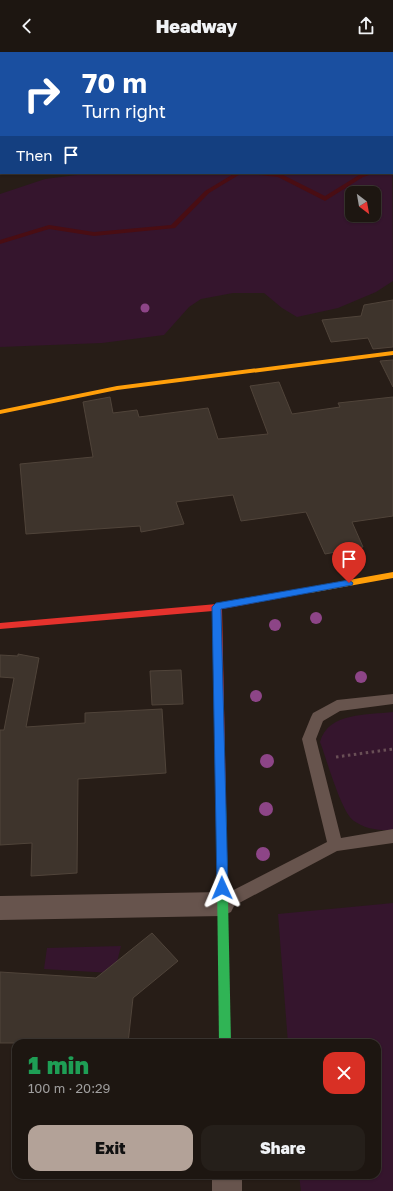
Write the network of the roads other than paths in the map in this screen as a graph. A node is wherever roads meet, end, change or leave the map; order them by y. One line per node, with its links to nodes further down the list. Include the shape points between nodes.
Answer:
1 (393, 353): 2 (street, via 117,388)
2 (0, 412)
3 (393, 575): 4 (street)
4 (216, 607): 5 (street); 9 (street)
5 (0, 626)
6 (393, 699): 8 (lane, via 337,706 318,717 308,739)
7 (393, 836): 8 (lane)
8 (335, 845): 9 (lane)
9 (222, 904): 10 (street); 11 (street)
10 (0, 908)
11 (225, 1039)
12 (227, 1179): 13 (street)
13 (227, 1191)

